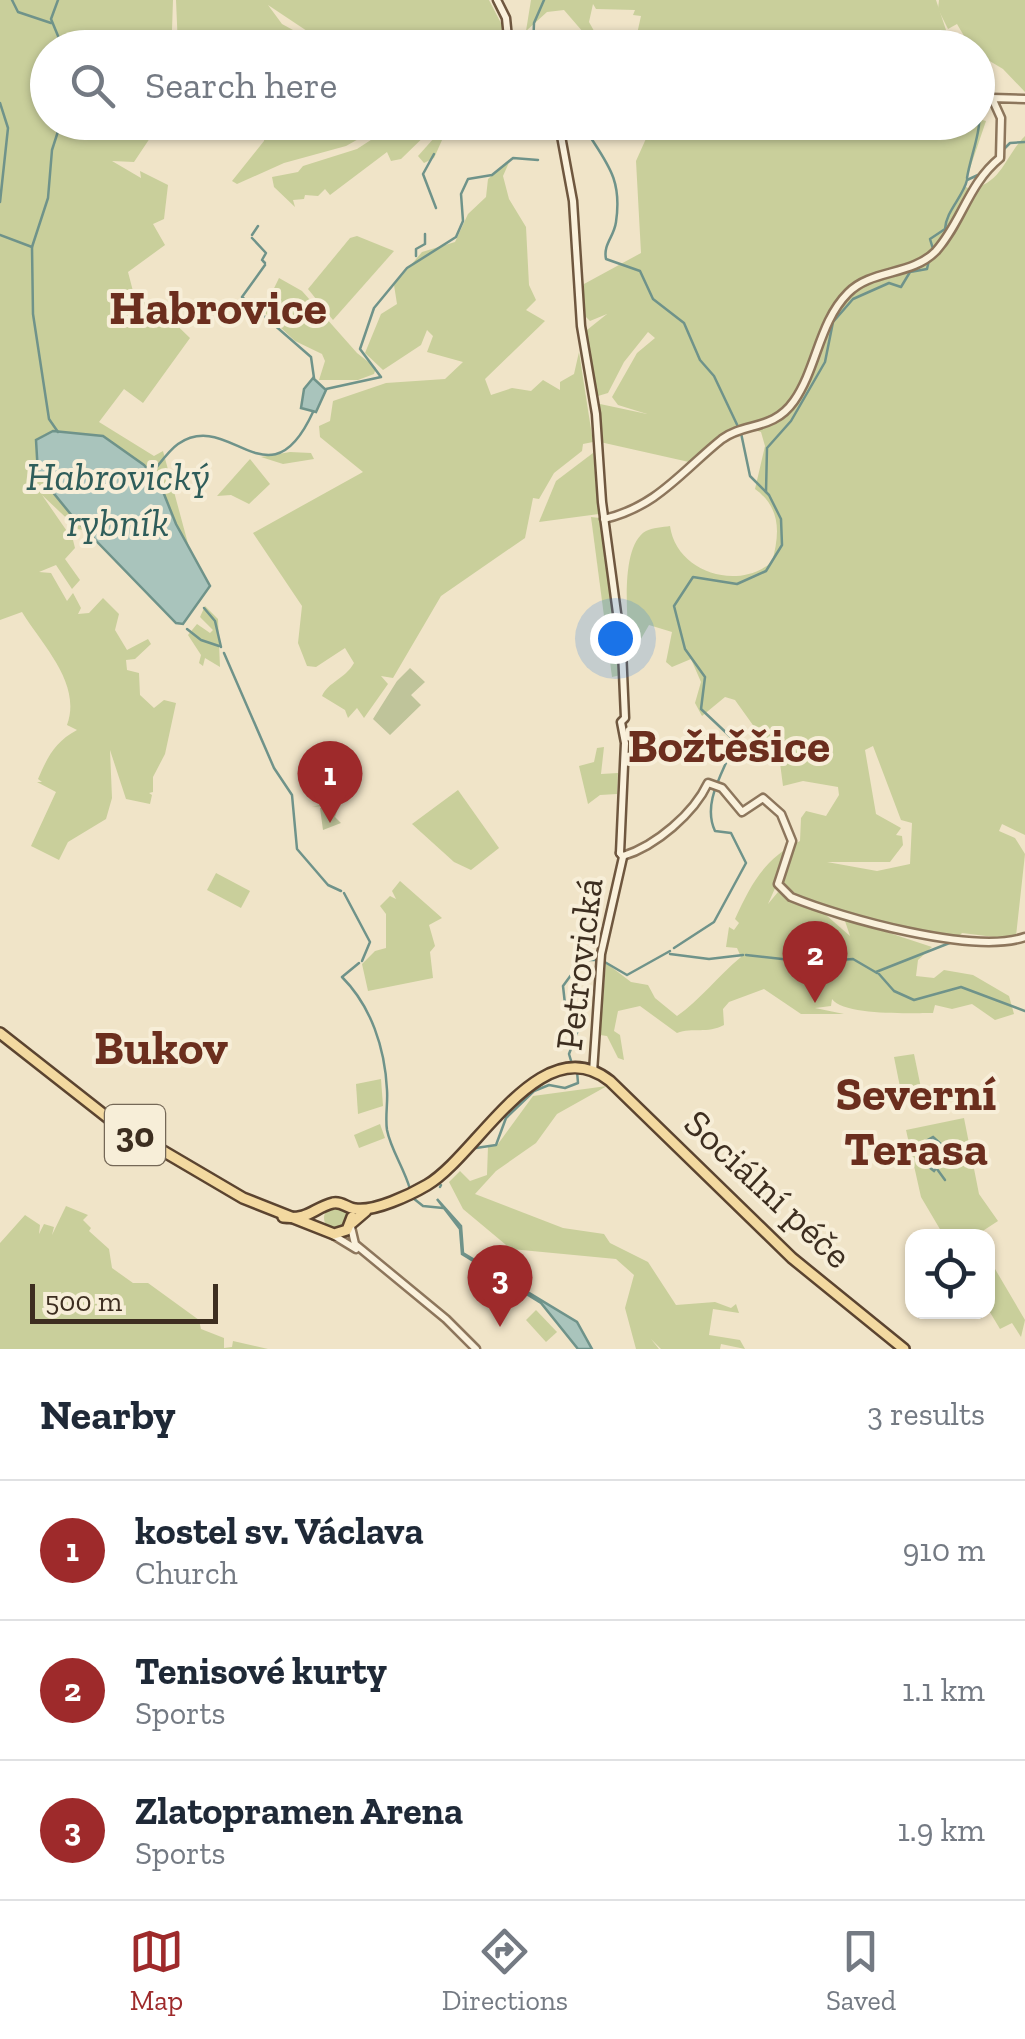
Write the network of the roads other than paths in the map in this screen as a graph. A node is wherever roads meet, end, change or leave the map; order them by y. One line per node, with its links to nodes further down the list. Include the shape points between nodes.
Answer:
1 (497, 0): 2 (street)
2 (508, 30)
3 (995, 98): 4 (street)
4 (1025, 98)
5 (995, 105): 7 (street, via 1003,153 972,186 932,255 848,293 796,399 768,424 724,437 670,489)
6 (562, 140): 7 (street, Petrovická)
7 (604, 520): 8 (street, Petrovická, via 622,650)
8 (621, 857): 9 (street, via 698,804 708,782 742,812 766,799 785,820 792,844 778,884 791,897 908,933 1012,942); 12 (street, Petrovická, via 601,954)
9 (1025, 937)
10 (0, 1033): 15 (main road, 30, via 104,1116)
11 (576, 1070): 12 (main road); 13 (main road, via 544,1078 519,1094 428,1184 362,1209); 16 (main road, via 520,1096 433,1185 361,1213)
12 (593, 1072): 20 (main road, Sociální péče, via 781,1254)
13 (348, 1207): 14 (main road, via 335,1203); 16 (main road)
14 (323, 1210): 15 (main road); 17 (main road, via 320,1220)
15 (283, 1217): 17 (main road, 30)
16 (351, 1224): 17 (main road, via 343,1233); 18 (street, via 358,1246)
17 (330, 1233): 18 (street)
18 (453, 1325): 19 (street)
19 (476, 1349)
20 (902, 1349)

